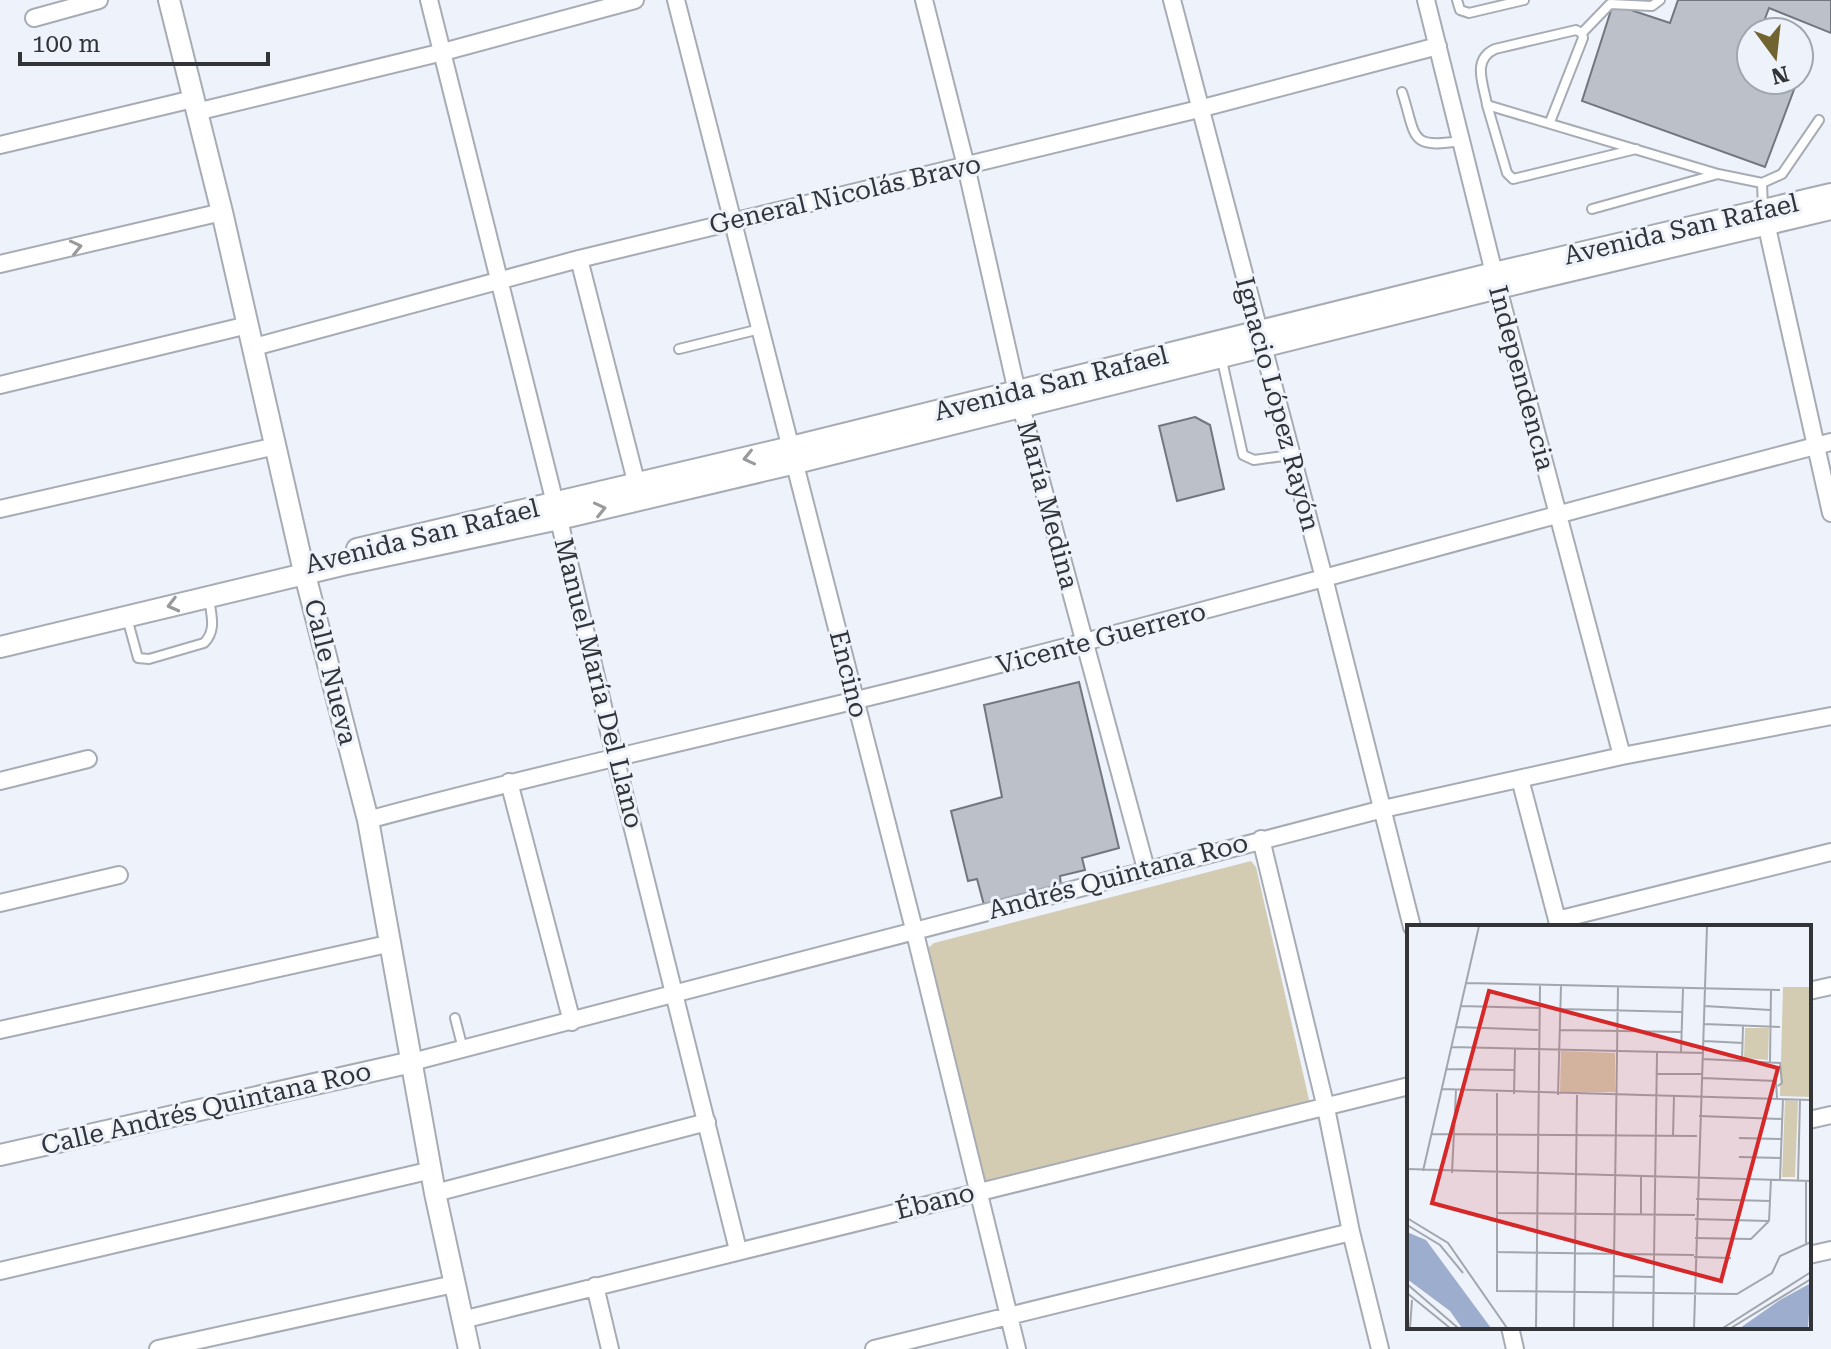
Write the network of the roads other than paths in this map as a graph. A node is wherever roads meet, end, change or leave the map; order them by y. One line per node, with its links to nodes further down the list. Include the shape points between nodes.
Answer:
1 (99, 0): 12 (street)
2 (169, 0): 17 (street, Calle Nueva)
3 (429, 0): 15 (street, Manuel María Del Llano)
4 (635, 0): 15 (street)
5 (676, 0): 33 (street, Encino)
6 (924, 0): 25 (street, María Medina)
7 (1172, 0): 19 (street, Ignacio López Rayón)
8 (1426, 0): 14 (street, Independencia)
9 (1457, 0): 10 (lane, via 1460,10 1469,13)
10 (1524, 0)
11 (1660, 0): 13 (lane, via 1652,6 1610,4)
12 (34, 18)
13 (1582, 33): 18 (lane, via 1576,30 1486,54 1480,68); 21 (lane)
14 (1438, 46): 19 (street, General Nicolás Bravo); 22 (street, Independencia)
15 (443, 52): 17 (street); 36 (street, Manuel María Del Llano)
16 (1402, 92): 22 (lane, via 1423,143)
17 (195, 105): 23 (street); 31 (street, Calle Nueva)
18 (1487, 105): 21 (lane); 24 (lane, via 1513,179)
19 (1199, 109): 25 (street, General Nicolás Bravo); 40 (street, Ignacio López Rayón)
20 (1819, 120): 27 (lane, via 1782,174)
21 (1550, 122): 24 (lane)
22 (1462, 141): 37 (street, Independencia)
23 (0, 145)
24 (1637, 149): 26 (lane)
25 (966, 166): 33 (street, General Nicolás Bravo); 45 (street, María Medina)
26 (1718, 174): 27 (lane); 29 (lane)
27 (1762, 183): 32 (lane)
28 (1831, 194): 32 (street, Avenida San Rafael)
29 (1592, 209)
30 (1831, 209): 32 (street, Avenida San Rafael)
31 (222, 212): 35 (street, one-way to 31); 38 (street, Calle Nueva)
32 (1765, 216): 37 (street, Avenida San Rafael); 46 (street)
33 (733, 220): 34 (street, General Nicolás Bravo); 39 (street, Encino)
34 (579, 259): 36 (street, General Nicolás Bravo); 50 (street)
35 (0, 264)
36 (499, 280): 41 (street, General Nicolás Bravo); 52 (street, Manuel María Del Llano)
37 (1496, 280): 40 (street, Avenida San Rafael); 54 (street, Independencia)
38 (248, 325): 41 (street, Calle Nueva); 44 (street)
39 (761, 329): 42 (lane); 48 (street, Encino)
40 (1260, 339): 43 (street, Avenida San Rafael); 49 (street, Ignacio López Rayón)
41 (254, 347): 47 (street, Calle Nueva)
42 (679, 349)
43 (1220, 349): 45 (street, Avenida San Rafael); 49 (lane, via 1243,455 1254,460)
44 (0, 385)
45 (1019, 399): 48 (street, Avenida San Rafael); 59 (street, María Medina)
46 (1824, 443): 53 (street); 54 (street, Vicente Guerrero)
47 (276, 446): 51 (street); 55 (street, Calle Nueva)
48 (793, 455): 50 (street, Avenida San Rafael); 61 (street, Encino)
49 (1291, 455): 56 (street, Ignacio López Rayón)
50 (638, 492): 52 (street, Avenida San Rafael)
51 (0, 509)
52 (557, 511): 55 (street, Avenida San Rafael); 64 (street, Manuel María Del Llano)
53 (1831, 513)
54 (1557, 515): 56 (street, Vicente Guerrero); 63 (street, Independencia)
55 (304, 568): 57 (street, Avenida San Rafael); 70 (street, Calle Nueva)
56 (1324, 578): 59 (street, Vicente Guerrero); 69 (street, Ignacio López Rayón)
57 (209, 597): 58 (street, Avenida San Rafael, one-way to 58); 58 (lane, via 213,629 204,643 149,659 138,658)
58 (126, 617): 60 (street, Avenida San Rafael)
59 (1086, 642): 61 (street, Vicente Guerrero); 73 (street, María Medina)
60 (0, 647)
61 (856, 701): 64 (street, Vicente Guerrero); 78 (street, Encino)
62 (1831, 716): 63 (street, Andrés Quintana Roo)
63 (1622, 756): 66 (street, Andrés Quintana Roo)
64 (615, 757): 68 (street, Vicente Guerrero); 82 (street, Manuel María Del Llano)
65 (88, 759): 67 (street)
66 (1520, 779): 69 (street, Andrés Quintana Roo); 76 (street)
67 (0, 781)
68 (509, 782): 70 (street, Vicente Guerrero); 84 (street)
69 (1383, 809): 71 (street, Andrés Quintana Roo); 77 (street, Ignacio López Rayón)
70 (368, 820): 79 (street, Calle Nueva)
71 (1261, 839): 73 (street, Andrés Quintana Roo); 89 (street)
72 (1831, 852): 76 (street)
73 (1146, 869): 78 (street, Andrés Quintana Roo)
74 (119, 875): 75 (street)
75 (0, 903)
76 (1558, 924)
77 (1412, 925)
78 (914, 929): 82 (street, Andrés Quintana Roo); 95 (street, Encino)
79 (392, 943): 85 (street); 87 (street, Calle Nueva)
80 (1831, 986): 81 (street)
81 (1811, 991)
82 (675, 993): 84 (street, Andrés Quintana Roo); 92 (street, Manuel María Del Llano)
83 (455, 1018): 86 (lane)
84 (572, 1022): 86 (street, Andrés Quintana Roo)
85 (0, 1030)
86 (463, 1050): 87 (street, Andrés Quintana Roo)
87 (412, 1062): 93 (street, Calle Andrés Quintana Roo); 94 (street, Calle Nueva)
88 (1407, 1087): 89 (street, Ébano)
89 (1326, 1108): 95 (street, Ébano); 97 (street)
90 (1831, 1115): 91 (street)
91 (1811, 1120)
92 (707, 1122): 96 (street); 98 (street, Manuel María Del Llano)
93 (0, 1155)
94 (432, 1170): 96 (street, Calle Nueva); 101 (street)
95 (978, 1191): 98 (street, Ébano); 104 (street, Encino)
96 (435, 1193): 102 (street, Calle Nueva)
97 (1351, 1232): 104 (street); 113 (street)
98 (738, 1250): 103 (street, Ébano)
99 (1831, 1250): 100 (street)
100 (1811, 1255)
101 (0, 1271)
102 (454, 1284): 105 (street, Calle Nueva); 107 (street)
103 (595, 1286): 105 (street, Ébano); 110 (street)
104 (1008, 1315): 111 (street); 112 (street, Encino)
105 (462, 1320): 109 (street, Calle Nueva)
106 (1510, 1329): 114 (street)
107 (224, 1342): 108 (street)
108 (158, 1349)
109 (469, 1349)
110 (610, 1349)
111 (874, 1349)
112 (1017, 1349)
113 (1380, 1349)
114 (1515, 1349)

